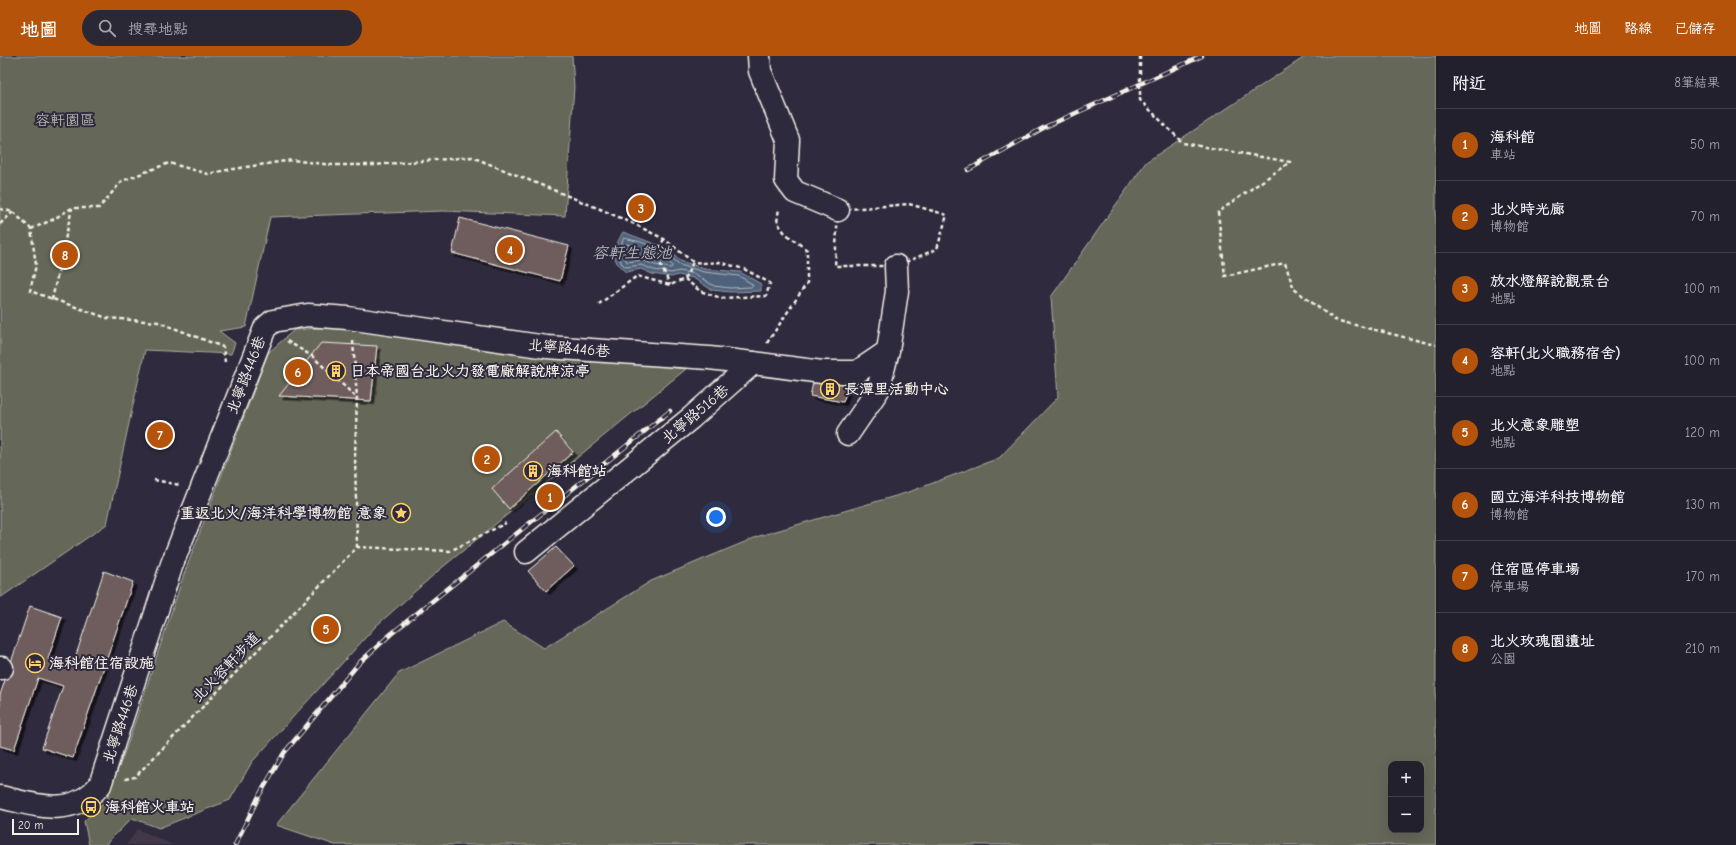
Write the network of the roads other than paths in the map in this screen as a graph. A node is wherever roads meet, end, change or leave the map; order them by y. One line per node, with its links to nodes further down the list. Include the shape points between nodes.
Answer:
1 (759, 56): 2 (lane, via 760,71 788,140 786,180 795,192)
2 (838, 210)
3 (896, 266): 4 (lane, via 897,291)
4 (888, 351): 5 (lane, via 856,372 822,372); 6 (lane, via 878,390)
5 (753, 363): 7 (lane, 北寧路516巷, via 691,418); 8 (lane, 北寧路446巷, via 547,347 308,315 273,321 265,328 172,564 100,785 91,796 64,807 36,805)
6 (848, 434)
7 (526, 552)
8 (0, 797)

